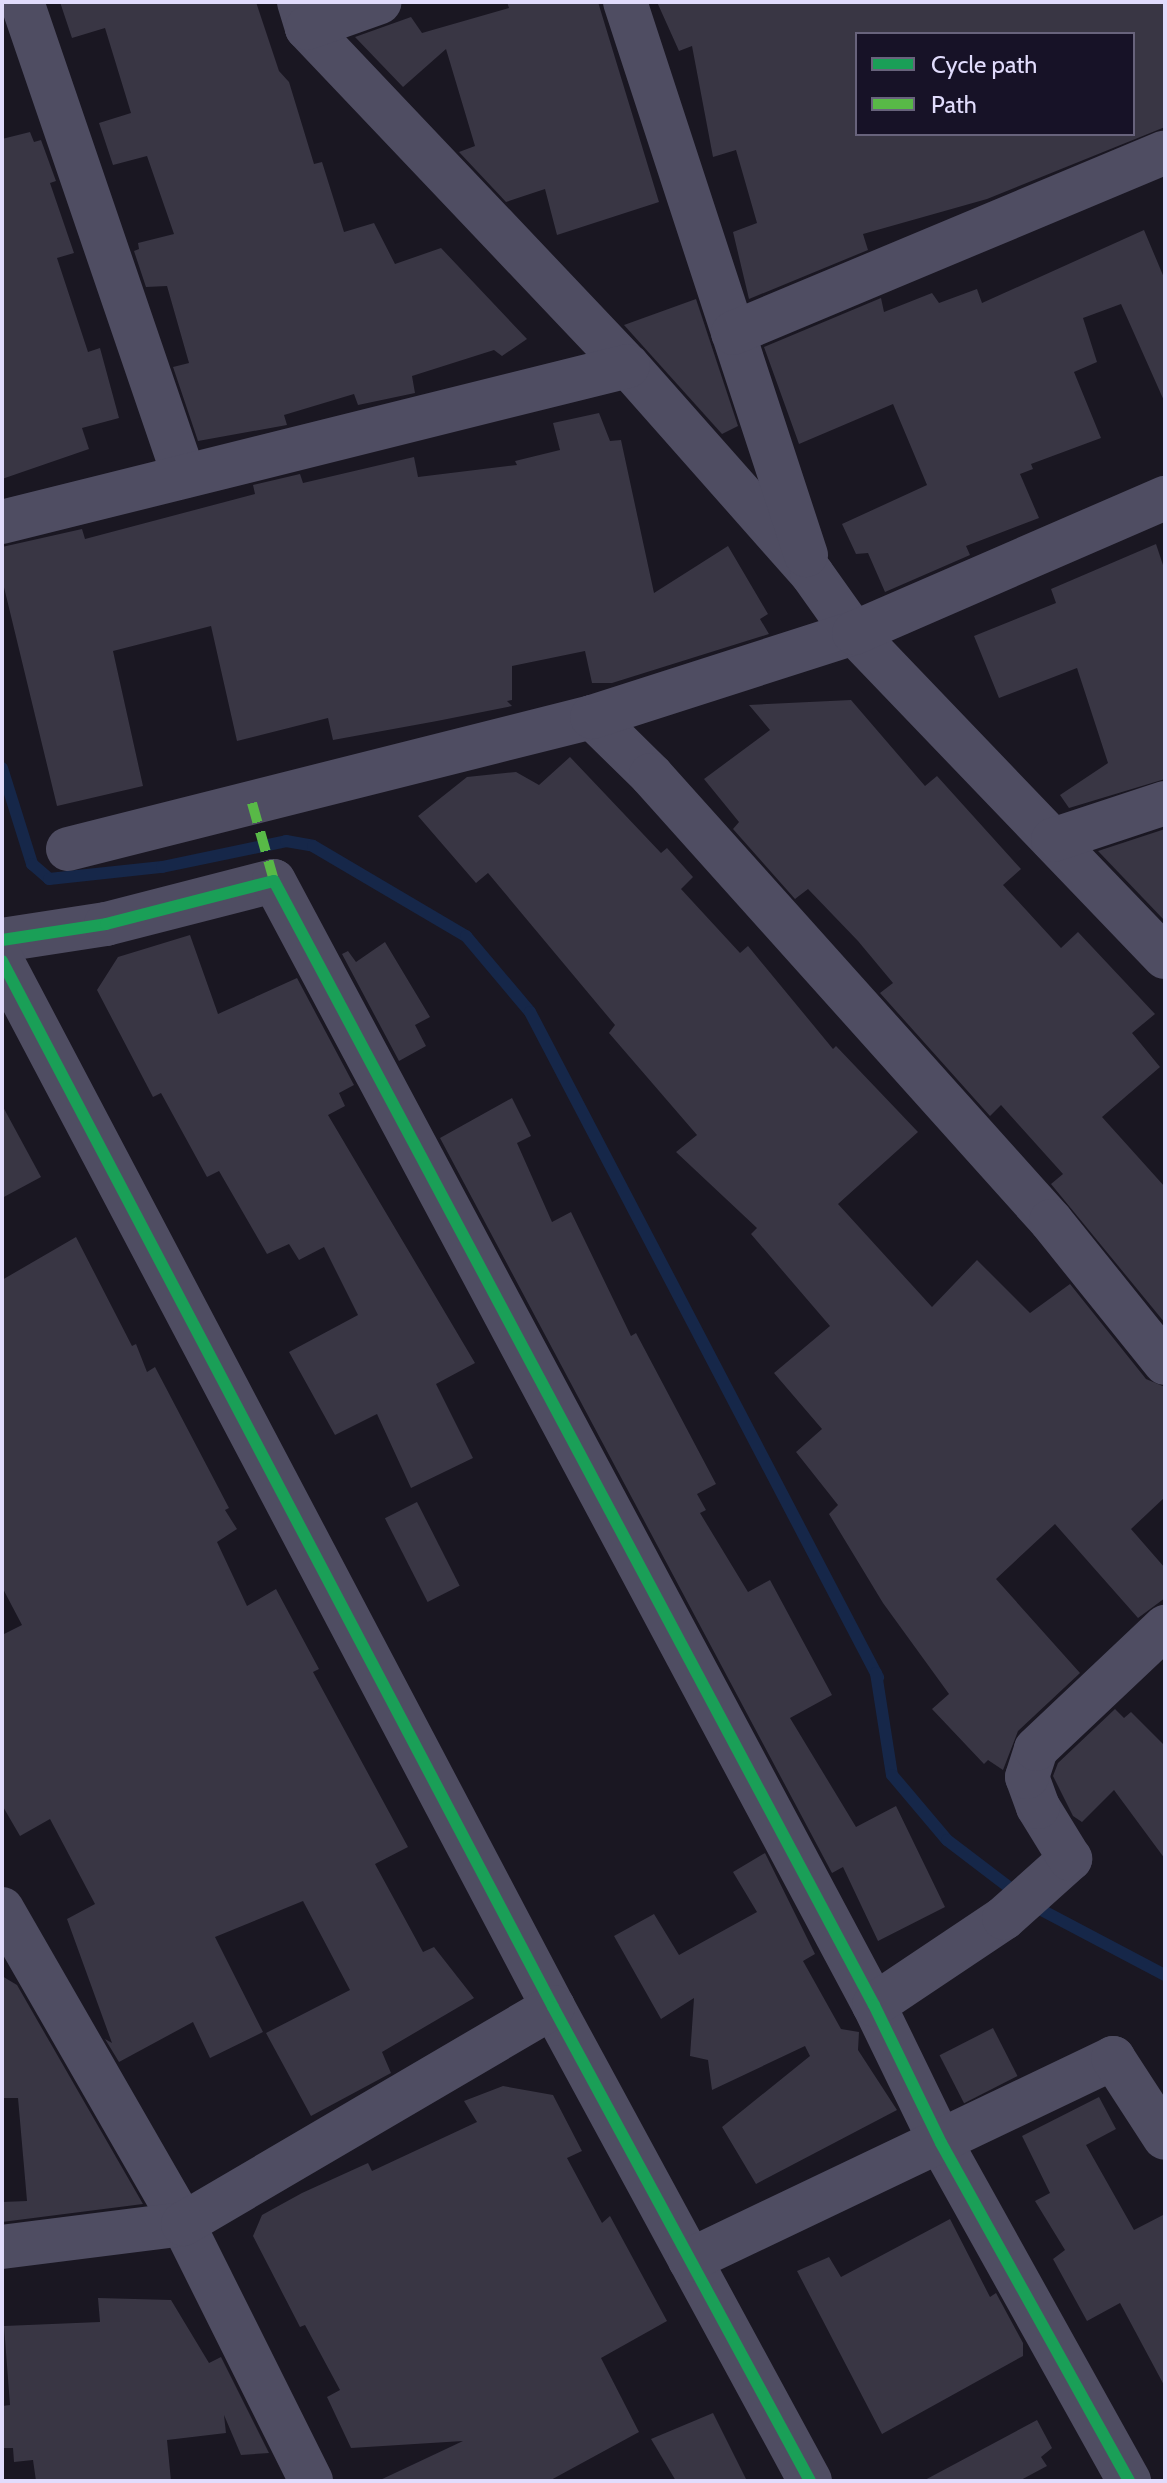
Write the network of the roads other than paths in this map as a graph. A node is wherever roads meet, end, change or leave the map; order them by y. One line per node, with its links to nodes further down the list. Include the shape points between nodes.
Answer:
1 (22, 2): 8 (street)
2 (380, 2): 4 (street)
3 (625, 2): 6 (street)
4 (303, 15): 7 (street)
5 (1165, 152): 6 (street)
6 (733, 333): 11 (street)
7 (628, 366): 8 (street); 11 (street)
8 (184, 476): 10 (street)
9 (1165, 498): 12 (street)
10 (2, 522)
11 (812, 574): 12 (street)
12 (854, 633): 13 (street); 15 (street)
13 (592, 717): 16 (street); 20 (street, via 651,775 1051,1221)
14 (1165, 803): 15 (street)
15 (1053, 840): 18 (street)
16 (68, 849)
17 (2, 940): 23 (street, via 106,924 274,881)
18 (1165, 957)
19 (2, 961): 24 (street)
20 (1165, 1363)
21 (1165, 1627): 23 (street, via 1036,1749 1027,1777 1038,1807 1070,1859 1004,1918)
22 (2, 1909): 27 (street)
23 (874, 2005): 26 (street)
24 (553, 2007): 27 (street); 29 (street)
25 (1165, 2138): 26 (street, via 1113,2058)
26 (941, 2143): 29 (street); 32 (street)
27 (183, 2224): 28 (street); 30 (street)
28 (2, 2247)
29 (690, 2260): 31 (street)
30 (311, 2481)
31 (810, 2481)
32 (1129, 2481)

